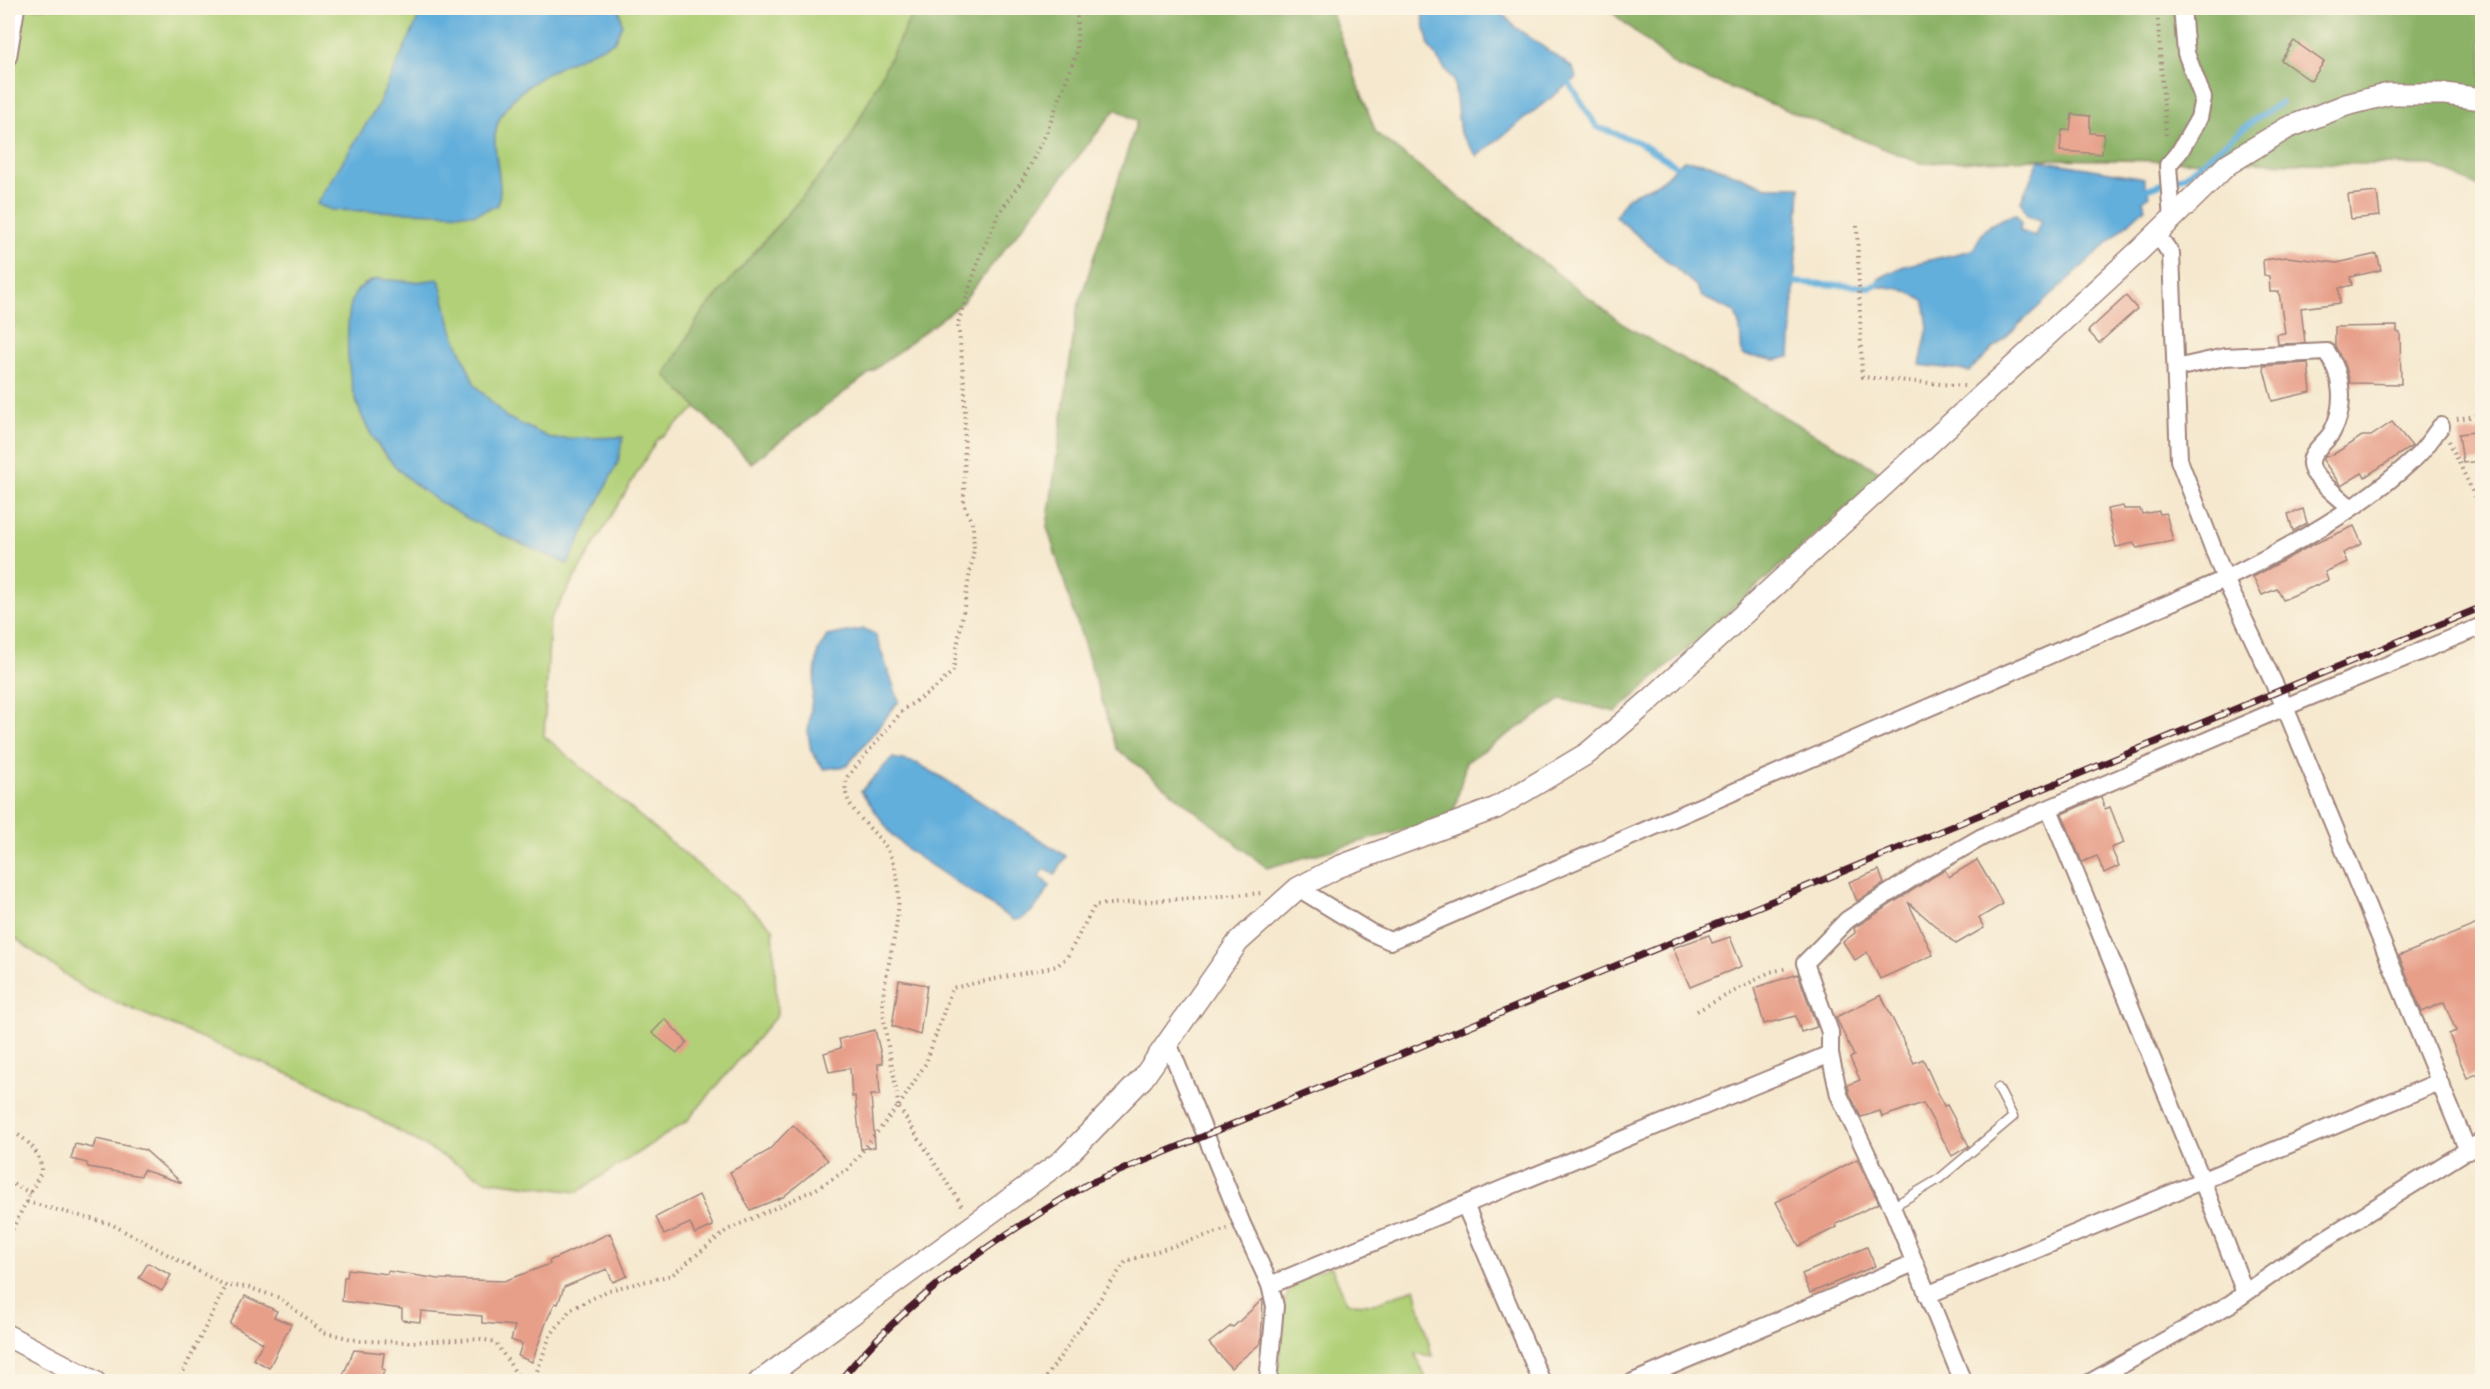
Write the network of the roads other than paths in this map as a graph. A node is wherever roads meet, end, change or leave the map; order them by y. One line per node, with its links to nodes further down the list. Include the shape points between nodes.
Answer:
1 (16, 8): 3 (street)
2 (2182, 8): 5 (street, via 2186,53 2203,98 2199,118 2168,165)
3 (8, 57)
4 (2482, 99): 5 (street, via 2445,94 2389,94 2346,105 2287,128 2228,164)
5 (2164, 227): 6 (street, via 2171,254); 13 (street, via 1588,753 1496,808 1338,867)
6 (2176, 368): 8 (street, via 2225,357 2327,352 2336,365 2342,397 2332,434 2311,459 2313,471); 9 (street, via 2179,460)
7 (2441, 426): 8 (street, via 2417,457)
8 (2350, 507): 9 (street, via 2296,544)
9 (2225, 579): 11 (street); 13 (street, via 1390,941)
10 (2482, 626): 11 (street)
11 (2285, 707): 12 (street); 16 (street)
12 (2049, 809): 15 (street, via 1982,837 1928,868 1847,920 1805,963 1830,1032); 20 (street)
13 (1290, 894): 14 (street, via 1238,942)
14 (1168, 1045): 24 (street); 29 (street, via 1143,1078 1063,1160)
15 (1830, 1054): 21 (street); 22 (street, via 1839,1095)
16 (2439, 1082): 19 (street); 20 (street)
17 (1998, 1088): 22 (lane, via 2013,1117 1939,1179)
18 (2482, 1142): 19 (street)
19 (2468, 1151): 25 (street)
20 (2202, 1180): 25 (street); 26 (street)
21 (1465, 1205): 24 (street); 31 (street)
22 (1892, 1207): 23 (street)
23 (1914, 1263): 26 (street); 32 (street)
24 (1270, 1285): 30 (street, via 1275,1306)
25 (2245, 1293): 34 (street)
26 (1928, 1295): 33 (street)
27 (8, 1336): 28 (street)
28 (95, 1382)
29 (759, 1382)
30 (1268, 1382)
31 (1542, 1382)
32 (1633, 1382)
33 (1964, 1382)
34 (2091, 1382)

